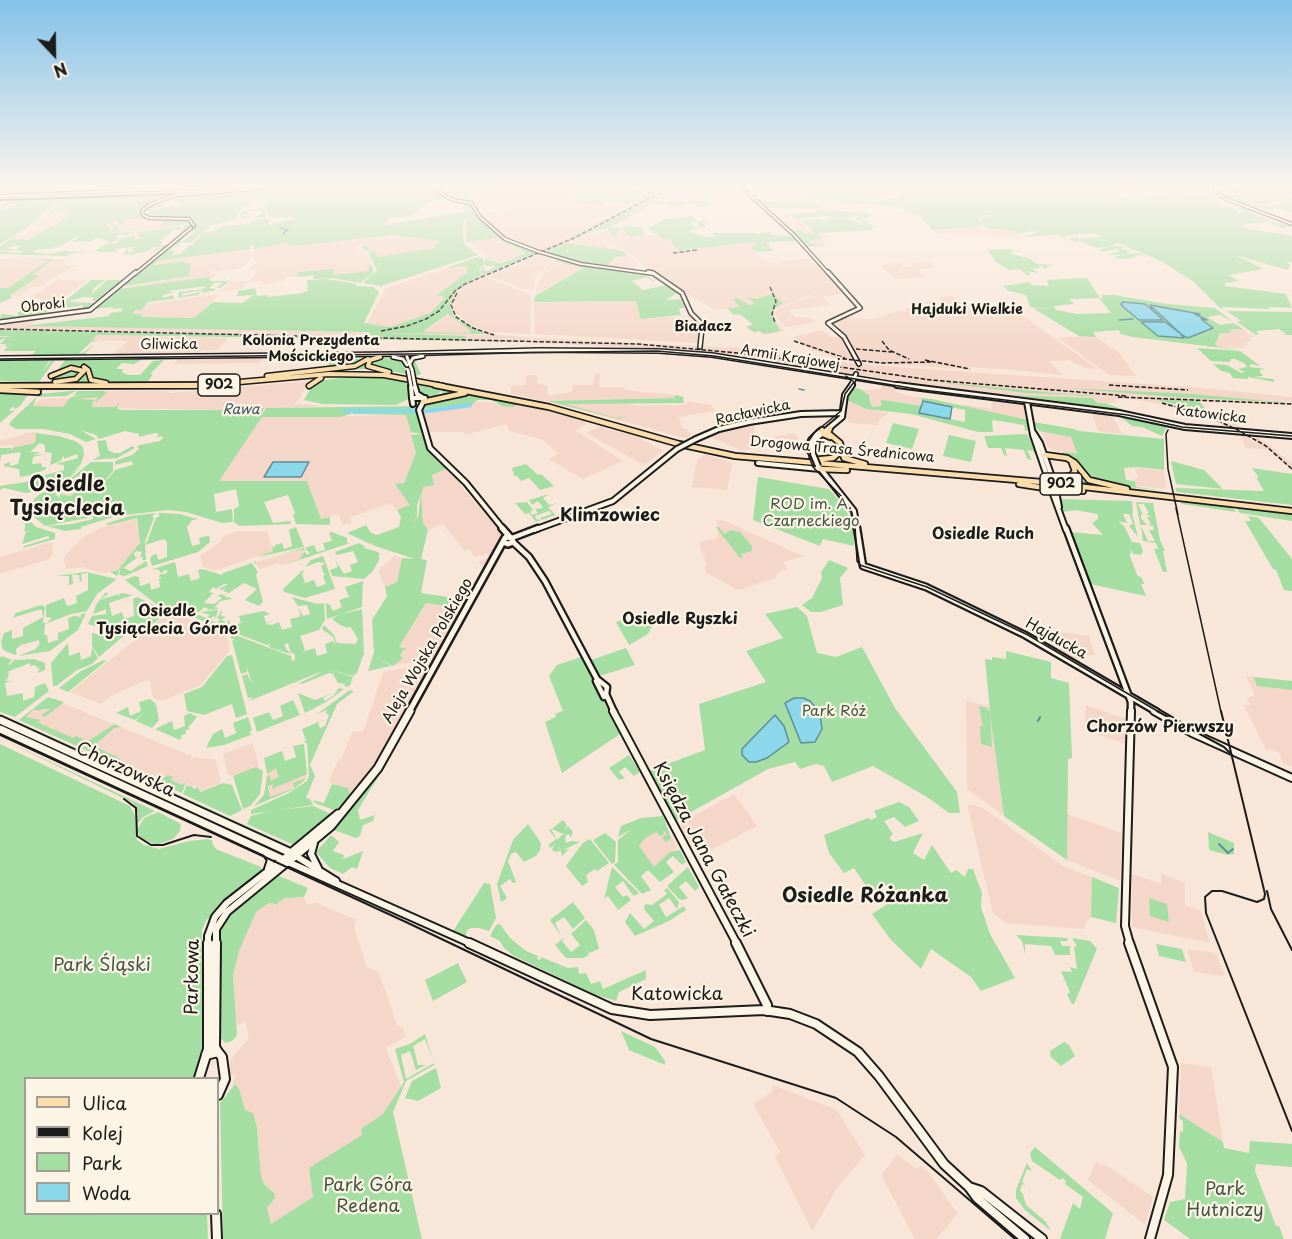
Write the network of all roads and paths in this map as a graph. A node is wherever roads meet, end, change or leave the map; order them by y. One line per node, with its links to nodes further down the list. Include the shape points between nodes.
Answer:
1 (172, 243): 4 (street, Obroki, via 90,310)
2 (514, 243): 5 (street, via 579,264 653,273 682,293 701,325)
3 (801, 243): 18 (street, via 859,310 831,322)
4 (0, 322)
5 (700, 350): 8 (street); 12 (street)
6 (464, 351): 7 (street, Armii Krajowej); 11 (street, Gliwicka)
7 (532, 351): 8 (street, Armii Krajowej); 9 (street, Armii Krajowej)
8 (676, 352): 12 (street, Armii Krajowej)
9 (453, 354): 14 (street, Gliwicka)
10 (338, 355): 13 (street, Gliwicka); 16 (street, Gliwicka); 17 (street, Gliwicka)
11 (407, 355): 13 (street, Gliwicka); 14 (street, Gliwicka); 15 (street, Gliwicka); 21 (street)
12 (711, 355): 26 (street, Armii Krajowej)
13 (381, 356): 15 (street, Gliwicka); 17 (main road); 23 (main road, via 367,364)
14 (423, 356): 21 (street, via 413,358)
15 (393, 357): 21 (street, via 402,359)
16 (0, 358)
17 (366, 358): 22 (main road, via 356,366)
18 (858, 363)
19 (58, 366): 20 (main road)
20 (71, 367): 30 (main road, via 50,375 71,368 84,372 73,380); 32 (main road, via 86,368 93,381)
21 (409, 367): 36 (street, bridge)
22 (331, 369): 23 (main road); 28 (main road)
23 (380, 370): 24 (main road)
24 (397, 374): 28 (main road, 902, via 343,371); 56 (main road, Drogowa Trasa Średnicowa / 902, via 563,408 711,448)
25 (384, 375): 27 (main road); 31 (main road, Drogowa Trasa Średnicowa / 902); 34 (main road, 902, via 333,374 195,386)
26 (856, 377): 44 (street, Armii Krajowej); 47 (street, via 845,394)
27 (321, 378): 29 (main road); 35 (main road)
28 (249, 380): 32 (main road, 902)
29 (296, 380)
30 (46, 383): 32 (main road, 902); 33 (main road, 902)
31 (430, 383): 40 (main road, Drogowa Trasa Średnicowa / 902); 43 (main road, via 442,392)
32 (119, 384)
33 (0, 386): 34 (main road, 902); 38 (main road)
34 (67, 386): 37 (main road)
35 (309, 386)
36 (413, 386): 42 (street); 43 (street)
37 (104, 390)
38 (18, 391): 39 (main road); 41 (main road, via 27,393)
39 (38, 392)
40 (484, 394): 43 (main road, via 458,393); 54 (main road, Drogowa Trasa Średnicowa / 902)
41 (27, 398)
42 (412, 398): 43 (main road); 45 (main road)
43 (423, 400): 45 (main road); 46 (main road)
44 (1027, 403): 48 (street, Armii Krajowej); 55 (street, via 1033,432)
45 (413, 404): 46 (main road, Księdza Jana Gałeczki)
46 (420, 411): 72 (main road, Księdza Jana Gałeczki, via 433,452 464,482)
47 (842, 413): 49 (street); 50 (street); 72 (street, Racławicka, bridge, via 801,414 724,428 677,449 618,499)
48 (1128, 415): 51 (street, Katowicka, via 1206,430)
49 (830, 428): 50 (street); 52 (main road)
50 (820, 433): 52 (main road); 59 (street, bridge, via 811,454)
51 (1292, 436)
52 (830, 437): 53 (main road, via 838,442)
53 (841, 451): 56 (main road, via 831,459); 58 (main road, via 846,459)
54 (710, 452): 57 (main road); 61 (main road, Drogowa Trasa Średnicowa / 902, via 774,461)
55 (1046, 455): 63 (street); 63 (street); 65 (main road, via 1071,462 1075,472 1065,478); 68 (main road, via 1073,461 1093,481)
56 (810, 460): 58 (main road, Drogowa Trasa Średnicowa / 902)
57 (758, 463): 59 (street)
58 (865, 464): 65 (main road, Drogowa Trasa Średnicowa / 902)
59 (818, 467): 60 (main road); 64 (street); 67 (street)
60 (836, 470): 61 (main road); 64 (main road, via 828,472)
61 (904, 470): 62 (main road, Drogowa Trasa Średnicowa / 902)
62 (958, 475): 66 (main road); 70 (main road, Drogowa Trasa Średnicowa / 902)
63 (1049, 476): 66 (street, bridge)
64 (828, 477): 67 (street)
65 (1041, 479): 68 (main road, Drogowa Trasa Średnicowa / 902)
66 (1053, 487): 69 (street); 73 (street)
67 (838, 489): 73 (street, Hajducka, via 856,516 862,566 931,589 1025,635)
68 (1127, 489): 71 (main road, Drogowa Trasa Średnicowa / 902)
69 (1066, 490): 70 (main road)
70 (1164, 497): 71 (main road, Drogowa Trasa Średnicowa / 902)
71 (1292, 509)
72 (509, 541): 78 (main road, Aleja Wojska Polskiego, via 497,551); 91 (street, Księdza Jana Gałeczki, via 531,561 567,619 744,958)
73 (1130, 695): 79 (street, Hajducka, via 1192,733); 101 (street, via 1125,926 1173,1067 1168,1175)
74 (0, 720): 76 (main road, Chorzowska)
75 (0, 729): 77 (main road, Chorzowska)
76 (82, 756): 77 (main road); 80 (main road, Chorzowska)
77 (75, 763): 82 (main road, Chorzowska)
78 (379, 764): 84 (main road, Aleja Wojska Polskiego, via 334,823); 86 (main road, Aleja Wojska Polskiego, via 337,815)
79 (1292, 778)
80 (186, 804): 81 (main road, Katowicka)
81 (214, 817): 82 (main road); 86 (main road, Katowicka)
82 (207, 824): 83 (main road, Chorzowska)
83 (237, 838): 85 (main road, Katowicka)
84 (316, 840): 86 (main road, Aleja Wojska Polskiego); 88 (street, via 311,853)
85 (264, 850): 87 (main road, Katowicka); 89 (street, via 271,860)
86 (293, 855): 87 (main road, Aleja Wojska Polskiego); 88 (street, Katowicka)
87 (285, 861): 89 (street, Parkowa); 90 (street, Katowicka); 92 (street, Parkowa, via 227,912 216,929)
88 (318, 868): 90 (street, Katowicka)
89 (265, 873): 93 (street, Parkowa, via 224,907 209,930)
90 (339, 883): 91 (street, Katowicka, via 612,1009 650,1015)
91 (767, 1011): 96 (street, Katowicka, via 811,1021 855,1049 936,1155)
92 (218, 1052): 93 (street); 95 (street, Parkowa, via 225,1069)
93 (206, 1055): 94 (street, Parkowa)
94 (199, 1077)
95 (219, 1090)
96 (969, 1187): 99 (street, Katowicka); 100 (street, Katowicka, via 989,1197)
97 (216, 1215): 98 (street)
98 (217, 1239)
99 (1025, 1239)
100 (1042, 1239)
101 (1150, 1239)

